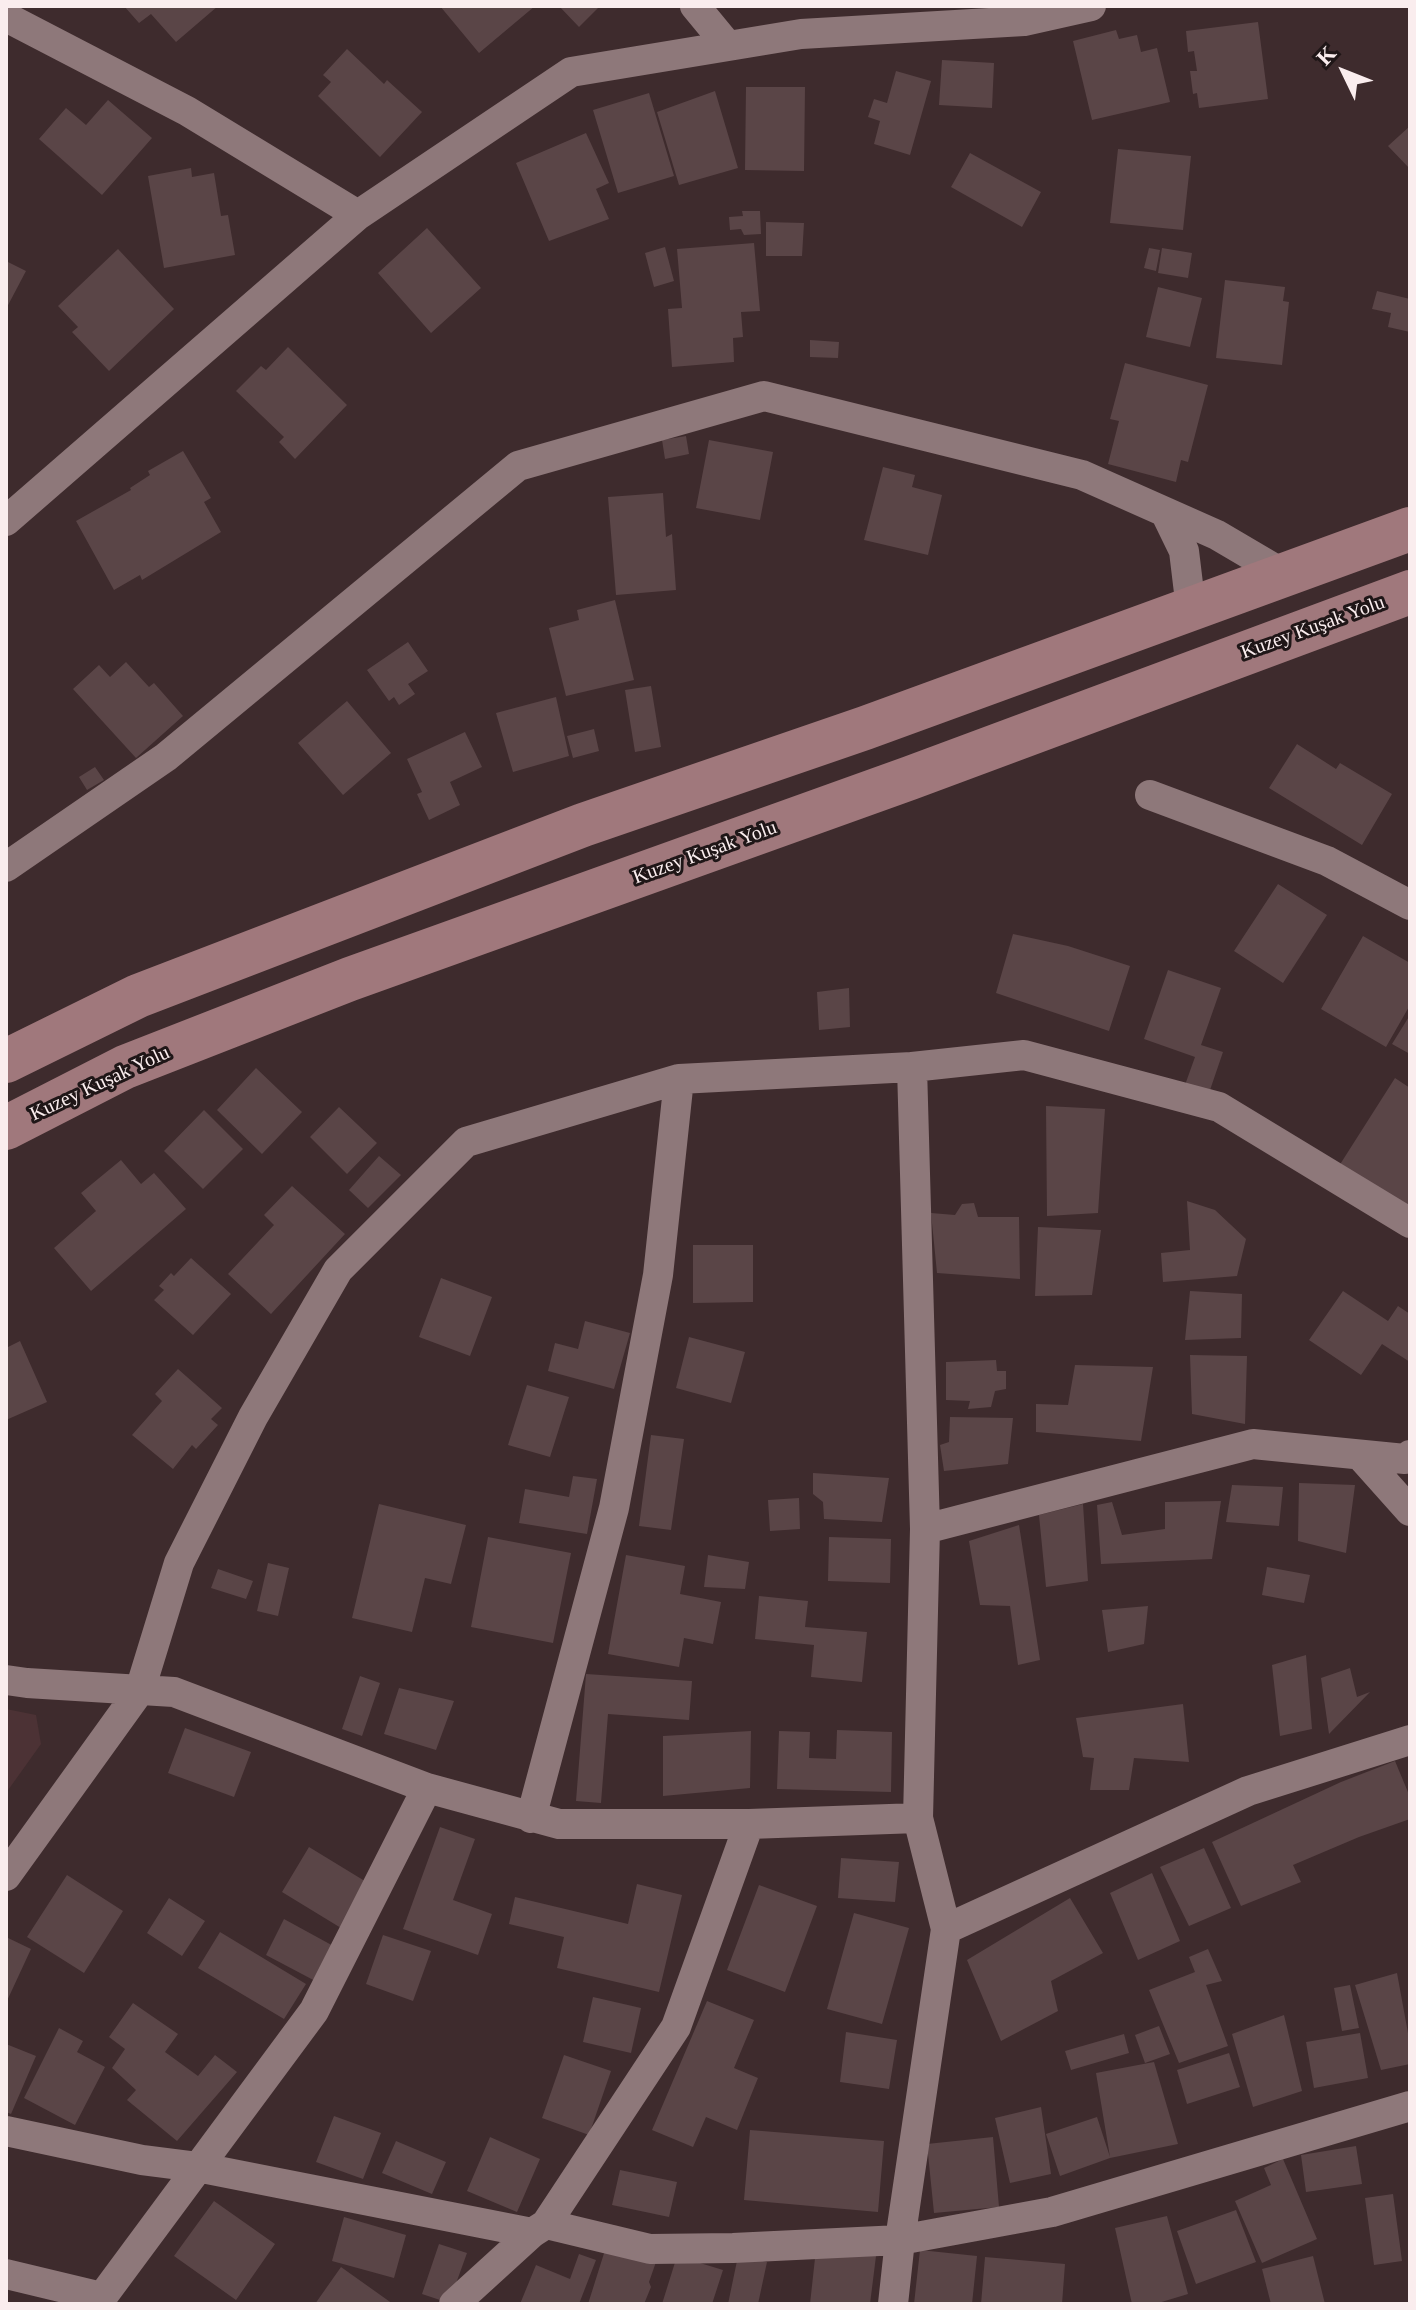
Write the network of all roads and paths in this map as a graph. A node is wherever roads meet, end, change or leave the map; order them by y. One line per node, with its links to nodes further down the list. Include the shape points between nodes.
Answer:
1 (695, 6): 4 (street)
2 (1091, 6): 4 (street, via 1024,21 801,34)
3 (6, 17): 5 (street, via 187,111)
4 (728, 46): 5 (street, via 571,72)
5 (358, 215): 7 (street)
6 (1165, 512): 9 (street); 11 (street, via 1184,551); 13 (street, via 1082,475 764,396 518,466 166,757)
7 (6, 521)
8 (1410, 529): 9 (main road)
9 (1285, 575): 11 (main road)
10 (1410, 592): 18 (main road, Kuzey Kuşak Yolu, via 350,979 125,1067)
11 (1191, 609): 15 (main road, via 583,825 138,996)
12 (1150, 795): 14 (street, via 1327,861)
13 (6, 867)
14 (1410, 905)
15 (6, 1061)
16 (912, 1067): 17 (street); 19 (street, via 1024,1055 1219,1107); 23 (street)
17 (679, 1079): 25 (street, via 466,1142 338,1270 253,1417 179,1563); 28 (street, via 658,1275 614,1508)
18 (6, 1128)
19 (1410, 1223)
20 (1360, 1455): 21 (street); 22 (street); 23 (street, via 1253,1444)
21 (1410, 1455)
22 (1410, 1511)
23 (925, 1529): 29 (street)
24 (6, 1680): 25 (street)
25 (140, 1690): 27 (street, via 174,1692); 31 (street)
26 (1410, 1740): 32 (street, via 1248,1791)
27 (427, 1788): 28 (street); 35 (street, via 314,2011)
28 (531, 1818): 30 (street, via 559,1824)
29 (918, 1818): 30 (street); 32 (street)
30 (749, 1824): 36 (street, via 676,2027)
31 (6, 1876)
32 (946, 1929): 37 (street)
33 (1410, 2106): 37 (street, via 1052,2212)
34 (6, 2131): 35 (street)
35 (197, 2167): 36 (street); 39 (street)
36 (539, 2228): 37 (street, via 650,2249); 40 (street)
37 (900, 2240): 41 (street)
38 (6, 2274): 39 (street)
39 (100, 2300)
40 (454, 2304)
41 (893, 2304)

